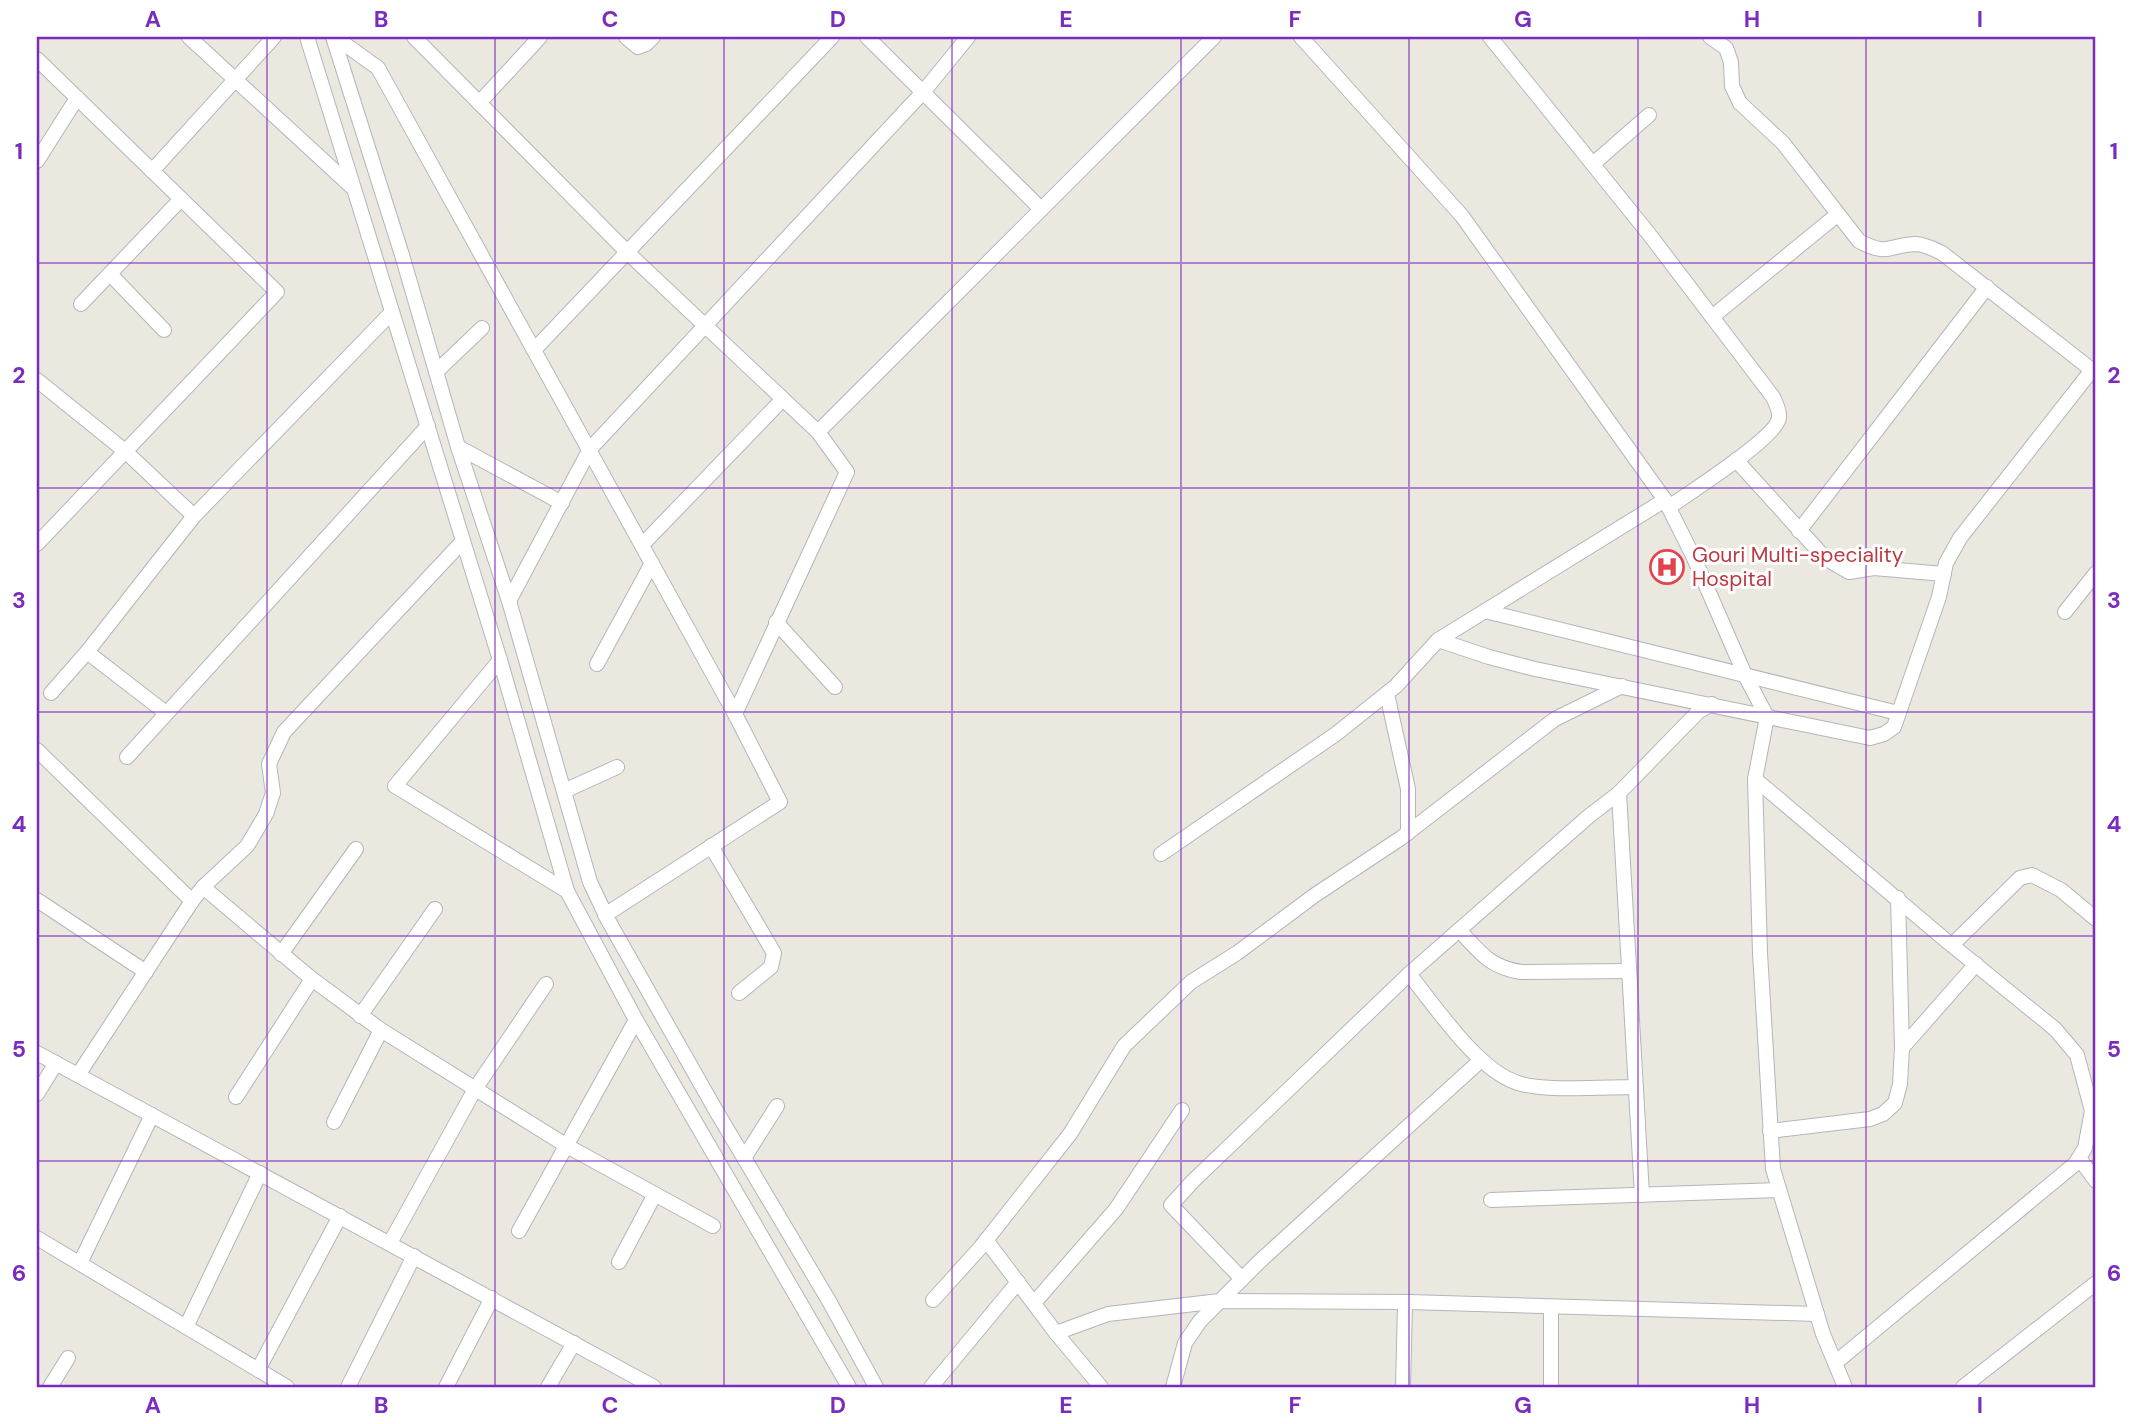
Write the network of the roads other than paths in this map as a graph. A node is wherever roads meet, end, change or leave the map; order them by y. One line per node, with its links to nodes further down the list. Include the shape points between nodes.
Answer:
1 (189, 37): 17 (street)
2 (274, 37): 17 (street)
3 (307, 37): 25 (street)
4 (334, 37): 38 (street, via 378,68); 39 (street)
5 (414, 37): 20 (street)
6 (540, 37): 20 (street)
7 (626, 37): 8 (street, via 638,47)
8 (653, 37)
9 (832, 37): 29 (street)
10 (867, 37): 18 (street)
11 (968, 37): 18 (street)
12 (1214, 37): 27 (street)
13 (1301, 37): 50 (street, via 1462,216)
14 (1490, 37): 23 (street)
15 (1710, 37): 28 (street, via 1726,48 1732,86 1740,103 1783,143)
16 (37, 59): 19 (street)
17 (235, 79): 24 (street); 25 (street)
18 (925, 91): 27 (street); 35 (street)
19 (77, 98): 22 (street); 24 (street)
20 (480, 103): 29 (street)
21 (1649, 115): 23 (street)
22 (37, 161)
23 (1593, 164): 34 (street)
24 (152, 171): 26 (street)
25 (353, 188): 33 (street)
26 (181, 199): 30 (street); 47 (street, via 277,292)
27 (1041, 209): 44 (street)
28 (1837, 215): 31 (street, via 1859,241 1875,250 1914,244 1930,247); 34 (street)
29 (628, 253): 35 (street); 38 (street)
30 (110, 274): 32 (street); 37 (street)
31 (1987, 287): 40 (street); 52 (street)
32 (81, 304)
33 (392, 312): 43 (street); 51 (street)
34 (1712, 317): 48 (street, via 1779,410 1773,429)
35 (705, 325): 42 (street); 46 (street)
36 (482, 328): 39 (street)
37 (164, 330)
38 (534, 350): 46 (street)
39 (436, 372): 45 (street)
40 (2094, 372): 58 (street, via 1960,538)
41 (37, 380): 47 (street)
42 (783, 399): 44 (street); 55 (street)
43 (428, 426): 53 (street); 73 (street)
44 (818, 432): 62 (street, via 847,472)
45 (458, 447): 49 (street); 59 (street)
46 (590, 449): 49 (street); 55 (street)
47 (125, 451): 51 (street); 54 (street)
48 (1735, 460): 50 (street); 52 (street)
49 (562, 503): 59 (street)
50 (1667, 504): 60 (street); 67 (street)
51 (194, 516): 64 (street)
52 (1799, 531): 58 (street, via 1825,558 1849,572 1874,568)
53 (462, 542): 65 (street); 87 (street, via 284,733 269,764 273,793 266,814 247,846)
54 (37, 544)
55 (642, 545): 56 (street)
56 (652, 562): 66 (street); 74 (street)
57 (2096, 573): 61 (street)
58 (1944, 574): 75 (street)
59 (509, 601): 81 (street)
60 (1485, 611): 63 (street); 67 (street)
61 (2065, 612)
62 (776, 622): 69 (street); 74 (street)
63 (1438, 640): 68 (street, via 1500,660); 71 (street)
64 (87, 652): 70 (street); 73 (street)
65 (500, 660): 88 (street); 88 (street, via 395,786)
66 (597, 663)
67 (1745, 675): 75 (street); 76 (street)
68 (1622, 686): 72 (street); 83 (street, via 1555,719)
69 (835, 687)
70 (51, 693)
71 (1387, 694): 83 (street, via 1408,789); 86 (street)
72 (1712, 704): 76 (street); 82 (street, via 1699,711)
73 (166, 713): 78 (street)
74 (735, 713): 84 (street, via 780,802)
75 (1898, 713): 76 (street, via 1894,727 1870,738)
76 (1768, 717): 80 (street)
77 (37, 750): 91 (street)
78 (127, 757)
79 (617, 767): 81 (street)
80 (1755, 779): 89 (street); 123 (street)
81 (564, 791): 93 (street, via 590,882)
82 (1619, 793): 95 (street); 99 (street)
83 (1408, 833): 137 (street, via 1191,982 1124,1046 1070,1134)
84 (711, 846): 93 (street); 104 (street, via 774,953 771,967)
85 (356, 849): 97 (street)
86 (1161, 854)
87 (203, 887): 91 (street); 97 (street)
88 (567, 891): 106 (street)
89 (1898, 898): 96 (street); 108 (street)
90 (37, 900): 100 (street)
91 (192, 901): 100 (street)
92 (435, 909): 105 (street)
93 (605, 915): 125 (street)
94 (2096, 919): 96 (street, via 2061,890 2032,875 2020,878)
95 (1459, 930): 99 (street, via 1489,962 1506,970); 101 (street)
96 (1952, 945): 98 (street)
97 (281, 954): 102 (street)
98 (1976, 964): 108 (street); 110 (street, via 2055,1029)
99 (1629, 971): 115 (street)
100 (146, 972): 114 (street)
101 (1409, 974): 111 (street); 142 (street, via 1171,1205)
102 (312, 979): 105 (street); 118 (street)
103 (546, 984): 116 (street)
104 (738, 993)
105 (360, 1016): 107 (street)
106 (636, 1020): 124 (street); 164 (street)
107 (381, 1030): 116 (street); 122 (street)
108 (1902, 1048): 123 (street, via 1895,1103 1883,1114)
109 (37, 1053): 112 (street)
110 (2077, 1055): 113 (street); 126 (street, via 2092,1111)
111 (1480, 1061): 115 (street, via 1527,1085); 142 (street)
112 (56, 1063): 114 (street); 117 (street)
113 (2096, 1073)
114 (78, 1075): 121 (street)
115 (1636, 1087): 131 (street)
116 (475, 1089): 124 (street); 138 (street)
117 (37, 1094)
118 (236, 1097)
119 (777, 1106): 125 (street)
120 (1182, 1110): 149 (street, via 1116,1209)
121 (152, 1115): 127 (street); 141 (street)
122 (334, 1122)
123 (1770, 1131): 129 (street)
124 (567, 1146): 130 (street); 135 (street)
125 (744, 1158): 165 (street)
126 (2079, 1158): 128 (street); 156 (street)
127 (260, 1173): 133 (street); 152 (street)
128 (2096, 1181)
129 (1779, 1190): 131 (street); 151 (street)
130 (655, 1194): 134 (street); 140 (street)
131 (1642, 1195): 132 (street)
132 (1491, 1200)
133 (340, 1216): 138 (street); 157 (street)
134 (713, 1226)
135 (519, 1231)
136 (37, 1238): 141 (street)
137 (986, 1240): 143 (street); 146 (street)
138 (390, 1244): 139 (street)
139 (414, 1256): 145 (street); 160 (street)
140 (619, 1262)
141 (80, 1263): 152 (street)
142 (1242, 1279): 147 (street)
143 (1018, 1282): 149 (street); 166 (street)
144 (2096, 1283): 172 (street)
145 (492, 1298): 154 (street); 161 (street)
146 (933, 1300)
147 (1220, 1301): 148 (street); 153 (street, via 1108,1314); 168 (street, via 1185,1343)
148 (1409, 1302): 150 (street); 169 (street, via 1405,1305)
149 (1034, 1303): 153 (street)
150 (1551, 1307): 151 (street); 170 (street)
151 (1817, 1314): 156 (street)
152 (186, 1327): 157 (street)
153 (1056, 1333): 167 (street)
154 (575, 1343): 162 (street); 163 (street)
155 (68, 1358): 158 (street)
156 (1835, 1363): 171 (street)
157 (258, 1370): 159 (street)
158 (50, 1387)
159 (287, 1387)
160 (348, 1387)
161 (446, 1387)
162 (548, 1387)
163 (654, 1387)
164 (849, 1387)
165 (876, 1387)
166 (931, 1387)
167 (1101, 1387)
168 (1173, 1387)
169 (1403, 1387)
170 (1551, 1387)
171 (1845, 1387)
172 (1963, 1387)

